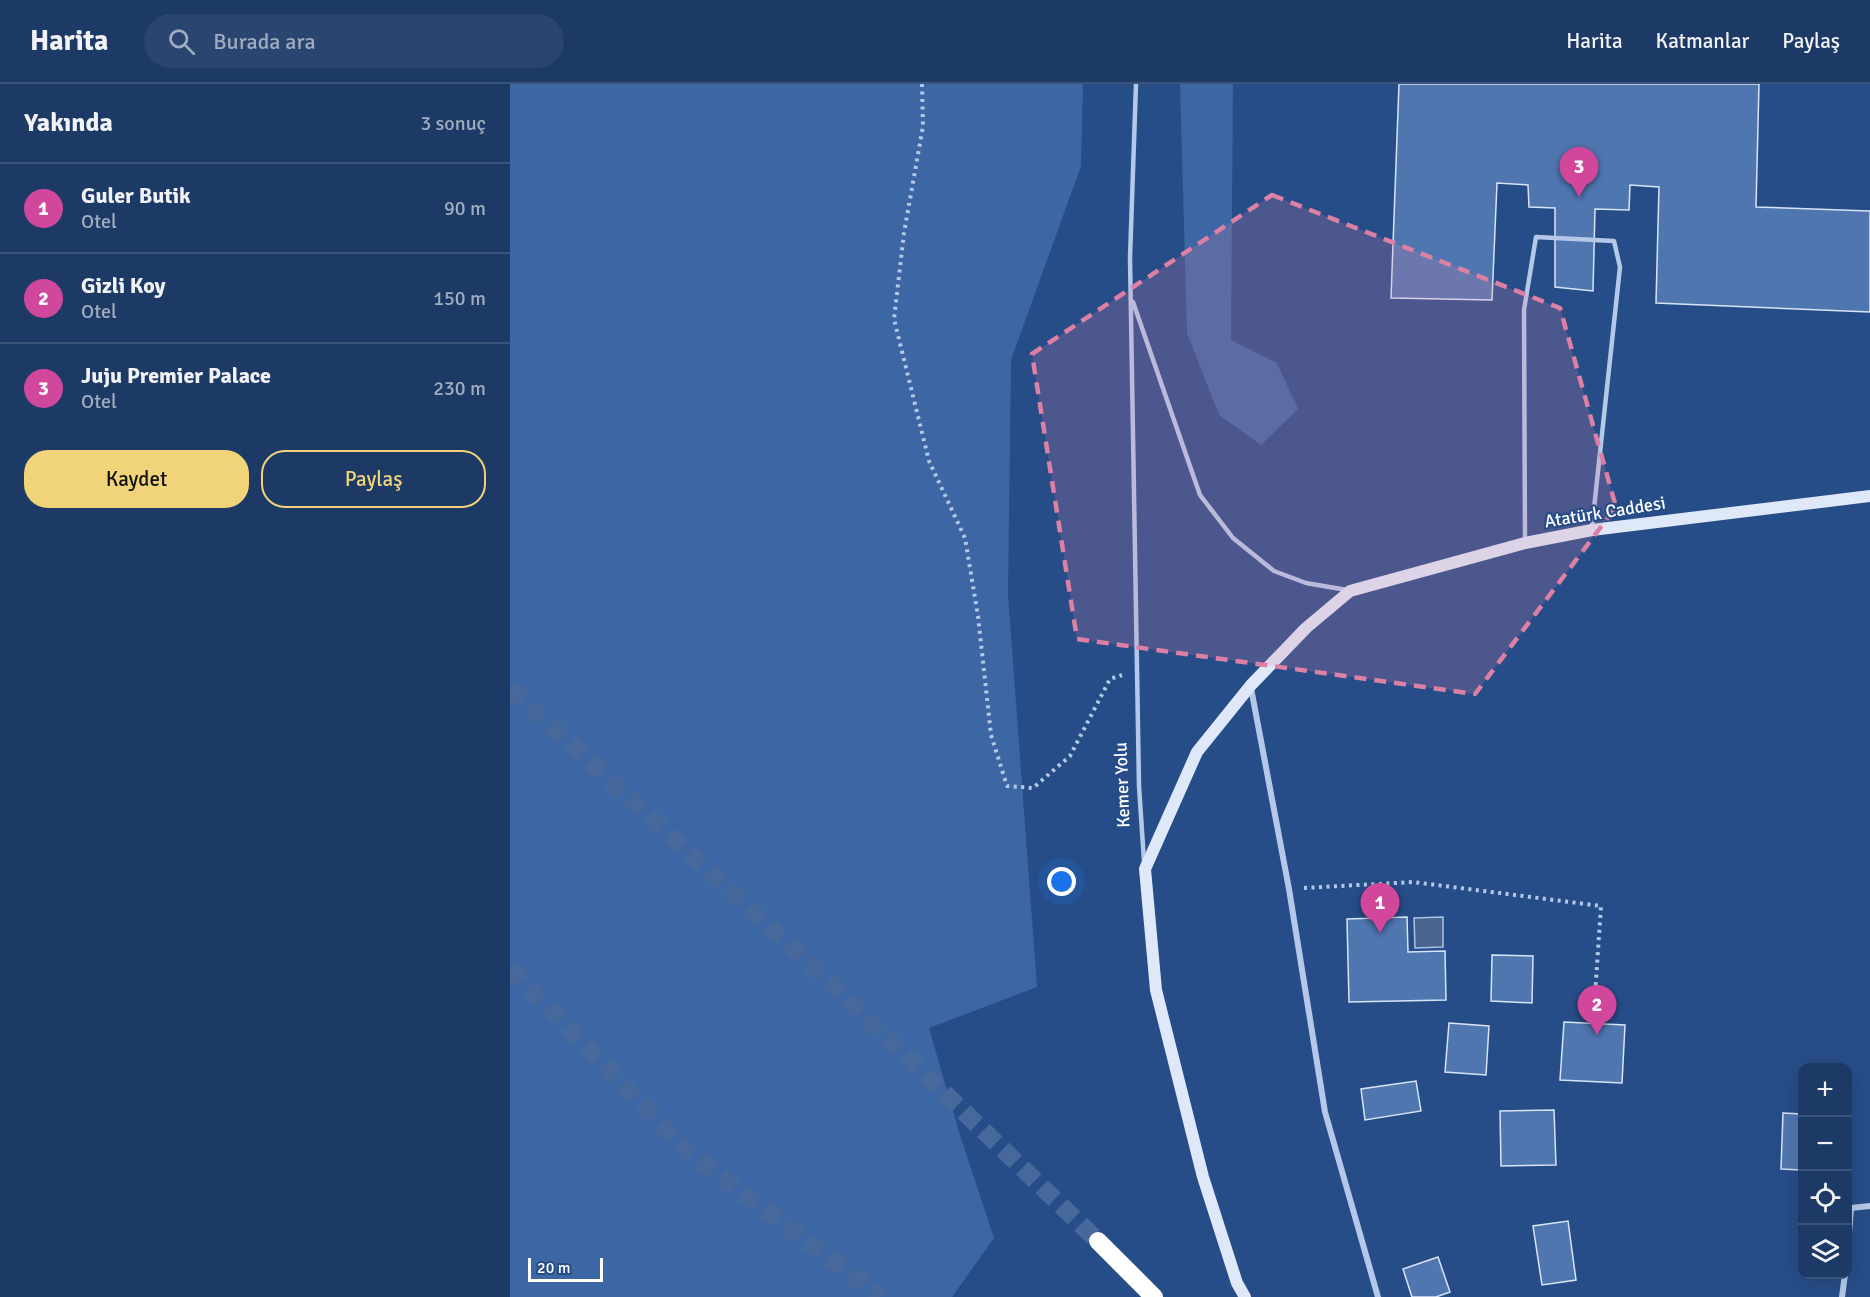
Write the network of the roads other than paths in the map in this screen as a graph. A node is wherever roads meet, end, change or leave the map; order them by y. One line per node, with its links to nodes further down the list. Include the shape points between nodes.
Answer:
1 (1136, 84): 2 (lane, Kemer Yolu)
2 (1132, 298): 6 (lane, via 1200,495 1233,538 1274,571 1306,583); 8 (lane, Kemer Yolu, via 1139,786)
3 (1870, 496): 4 (street, Atatürk Caddesi)
4 (1592, 530): 5 (street, Atatürk Caddesi); 5 (lane, via 1620,267 1614,241 1536,237 1524,310)
5 (1525, 543): 6 (street, Atatürk Caddesi)
6 (1350, 591): 7 (street, via 1306,628)
7 (1251, 685): 8 (street, via 1197,752); 15 (street, via 1325,1112)
8 (1145, 869): 14 (street, Kemer Yolu, via 1156,990 1203,1177)
9 (1870, 1206): 10 (street, via 1851,1208)
10 (1850, 1225)
11 (1098, 1241): 13 (highway)
12 (1844, 1279): 16 (street)
13 (1154, 1297)
14 (1245, 1297)
15 (1378, 1297)
16 (1842, 1297)

